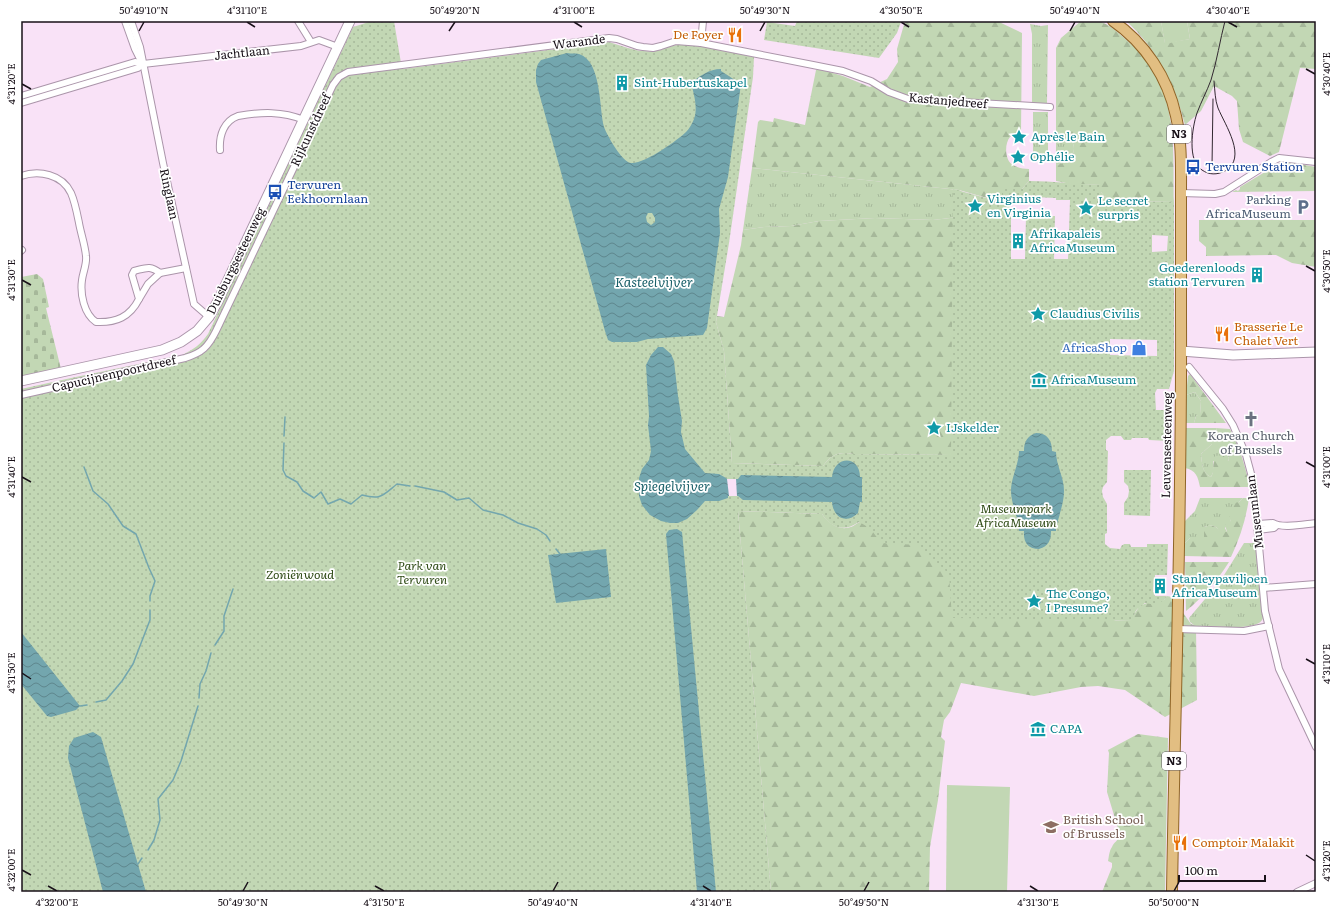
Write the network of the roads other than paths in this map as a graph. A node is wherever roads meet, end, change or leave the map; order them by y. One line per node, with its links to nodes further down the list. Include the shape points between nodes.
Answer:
1 (125, 21): 12 (street, Ringlaan)
2 (131, 21): 12 (street, Ringlaan)
3 (298, 21): 7 (street)
4 (350, 21): 9 (street, Duisburgsesteenweg)
5 (703, 21): 8 (street)
6 (1113, 21): 20 (main road, Leuvensesteenweg / N3, via 1126,30 1146,53 1169,92 1180,140)
7 (311, 42): 9 (street, Jachtlaan, via 319,40); 12 (street, Jachtlaan, via 301,46)
8 (701, 43): 10 (street, Warande, via 676,41 661,46 643,47 609,38); 11 (street, Warande)
9 (338, 47): 16 (street, Duisburgsesteenweg)
10 (518, 50): 25 (street, Rijkunstdreef, via 348,72 339,78 333,85)
11 (757, 53): 15 (street, Kastanjedreef, via 843,71 908,99)
12 (143, 64): 13 (street, Jachtlaan, via 135,62); 14 (street, Jachtlaan, via 138,68); 21 (street, Ringlaan)
13 (21, 96)
14 (21, 102)
15 (1050, 108)
16 (304, 120): 17 (street, via 279,113 238,116 224,128); 24 (street, Duisburgsesteenweg)
17 (220, 150)
18 (1316, 162): 20 (street, via 1279,158 1224,192)
19 (21, 176): 23 (street, via 33,172 43,173 58,179 70,191 86,257 81,288 85,308 92,319 101,322 122,318 135,308)
20 (1181, 193): 26 (main road, Leuvensesteenweg / N3)
21 (186, 268): 22 (street); 24 (street, Ringlaan, via 194,304)
22 (160, 273): 23 (street, via 148,284); 23 (street, via 148,267 134,271 132,275)
23 (139, 299)
24 (209, 317): 29 (street, Duisburgsesteenweg, via 186,339 162,350)
25 (206, 348): 30 (street, Capucijnenpoortdreef, via 185,358)
26 (1181, 352): 27 (street, via 1226,355); 36 (main road, Leuvensesteenweg / N3)
27 (1316, 352)
28 (1189, 367): 32 (street, Museumlaan, via 1223,409 1241,442 1253,481)
29 (21, 381)
30 (21, 395)
31 (1316, 523): 32 (street, via 1273,523)
32 (1258, 527): 34 (street, Museumlaan)
33 (1316, 584): 34 (street)
34 (1262, 588): 35 (street, Museumlaan)
35 (1268, 626): 36 (street, via 1244,631); 37 (street, Museumlaan, via 1279,669)
36 (1177, 629): 39 (main road, Leuvensesteenweg / N3)
37 (1316, 747)
38 (1316, 883): 40 (street)
39 (1172, 892)
40 (1297, 892)

